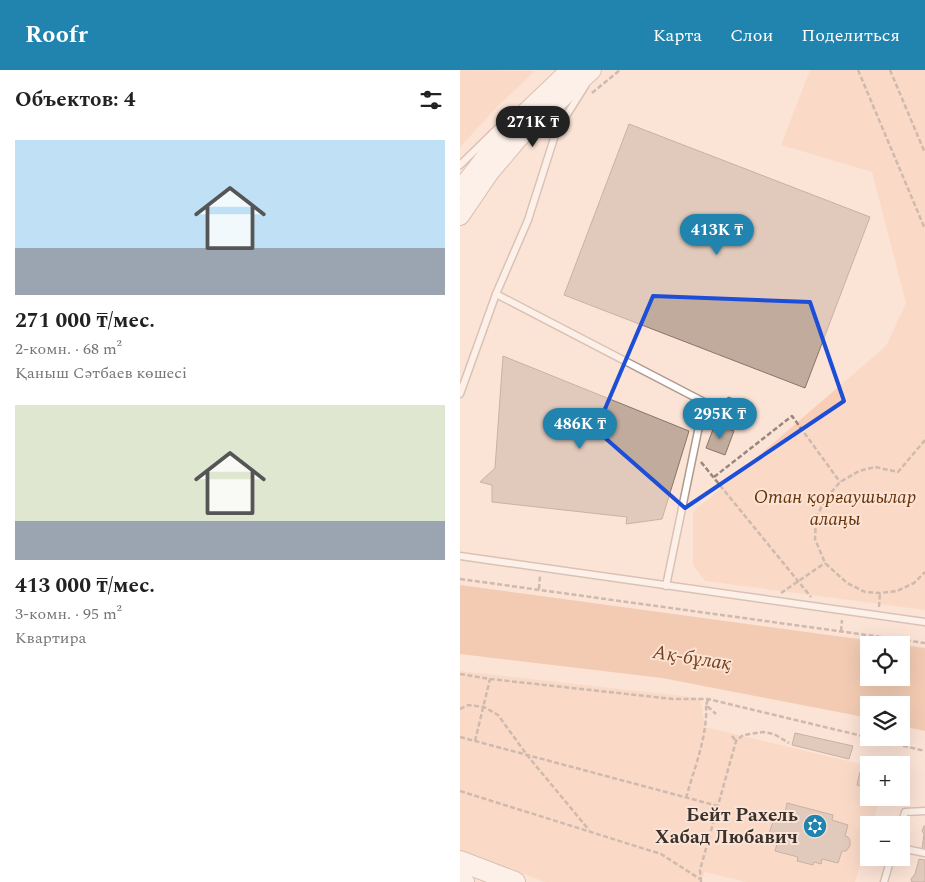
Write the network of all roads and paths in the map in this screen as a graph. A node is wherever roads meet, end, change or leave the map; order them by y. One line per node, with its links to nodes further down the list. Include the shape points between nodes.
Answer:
1 (566, 70): 7 (lane)
2 (570, 70): 12 (main road, via 504,133)
3 (593, 70): 13 (main road, via 518,139 490,172); 15 (lane, via 556,132 528,220)
4 (620, 70): 8 (path)
5 (858, 70): 14 (path)
6 (890, 70): 10 (path)
7 (540, 89)
8 (592, 93)
9 (508, 118): 11 (lane)
10 (925, 152)
11 (460, 165)
12 (460, 190)
13 (460, 216)
14 (925, 229)
15 (496, 294): 16 (lane); 18 (lane, via 704,402)
16 (460, 394)
17 (925, 440): 20 (path, via 898,472 875,467 859,471)
18 (693, 452): 19 (path); 27 (lane)
19 (713, 478): 20 (path, via 792,416); 26 (path)
20 (840, 482): 22 (path, via 824,501 816,519 815,539)
21 (460, 556): 27 (lane)
22 (825, 563): 23 (path, via 847,583 872,593 897,591 914,583); 26 (path)
23 (925, 572)
24 (540, 576): 28 (path)
25 (460, 579): 28 (path)
26 (798, 581): 29 (path); 30 (path)
27 (666, 586): 29 (lane)
28 (539, 590): 33 (path)
29 (769, 600): 30 (lane)
30 (820, 608): 32 (lane)
31 (842, 619): 33 (path)
32 (925, 622)
33 (841, 631): 34 (path)
34 (925, 642)
35 (460, 674): 36 (path)
36 (490, 679): 37 (path, via 673,699); 39 (path)
37 (708, 699): 38 (path); 47 (path)
38 (706, 705): 41 (path); 50 (path, via 707,719)
39 (484, 707): 40 (path, via 468,705); 45 (path); 48 (path, via 498,714)
40 (460, 709)
41 (716, 714)
42 (732, 736): 44 (path)
43 (460, 737): 45 (path)
44 (736, 740): 46 (path, via 743,735 763,732); 51 (path)
45 (475, 741): 48 (path)
46 (789, 743)
47 (925, 751)
48 (527, 755): 50 (path); 54 (path)
49 (460, 791): 54 (path)
50 (686, 798): 51 (path)
51 (718, 806): 60 (path, via 700,870)
52 (925, 811): 53 (lane, via 905,812)
53 (904, 816)
54 (590, 832): 60 (path, via 662,854)
55 (910, 850): 56 (lane)
56 (925, 853)
57 (460, 861): 62 (main road)
58 (889, 866): 63 (lane)
59 (460, 880): 61 (main road)
60 (700, 881)
61 (464, 882)
62 (515, 882)
63 (884, 882)

